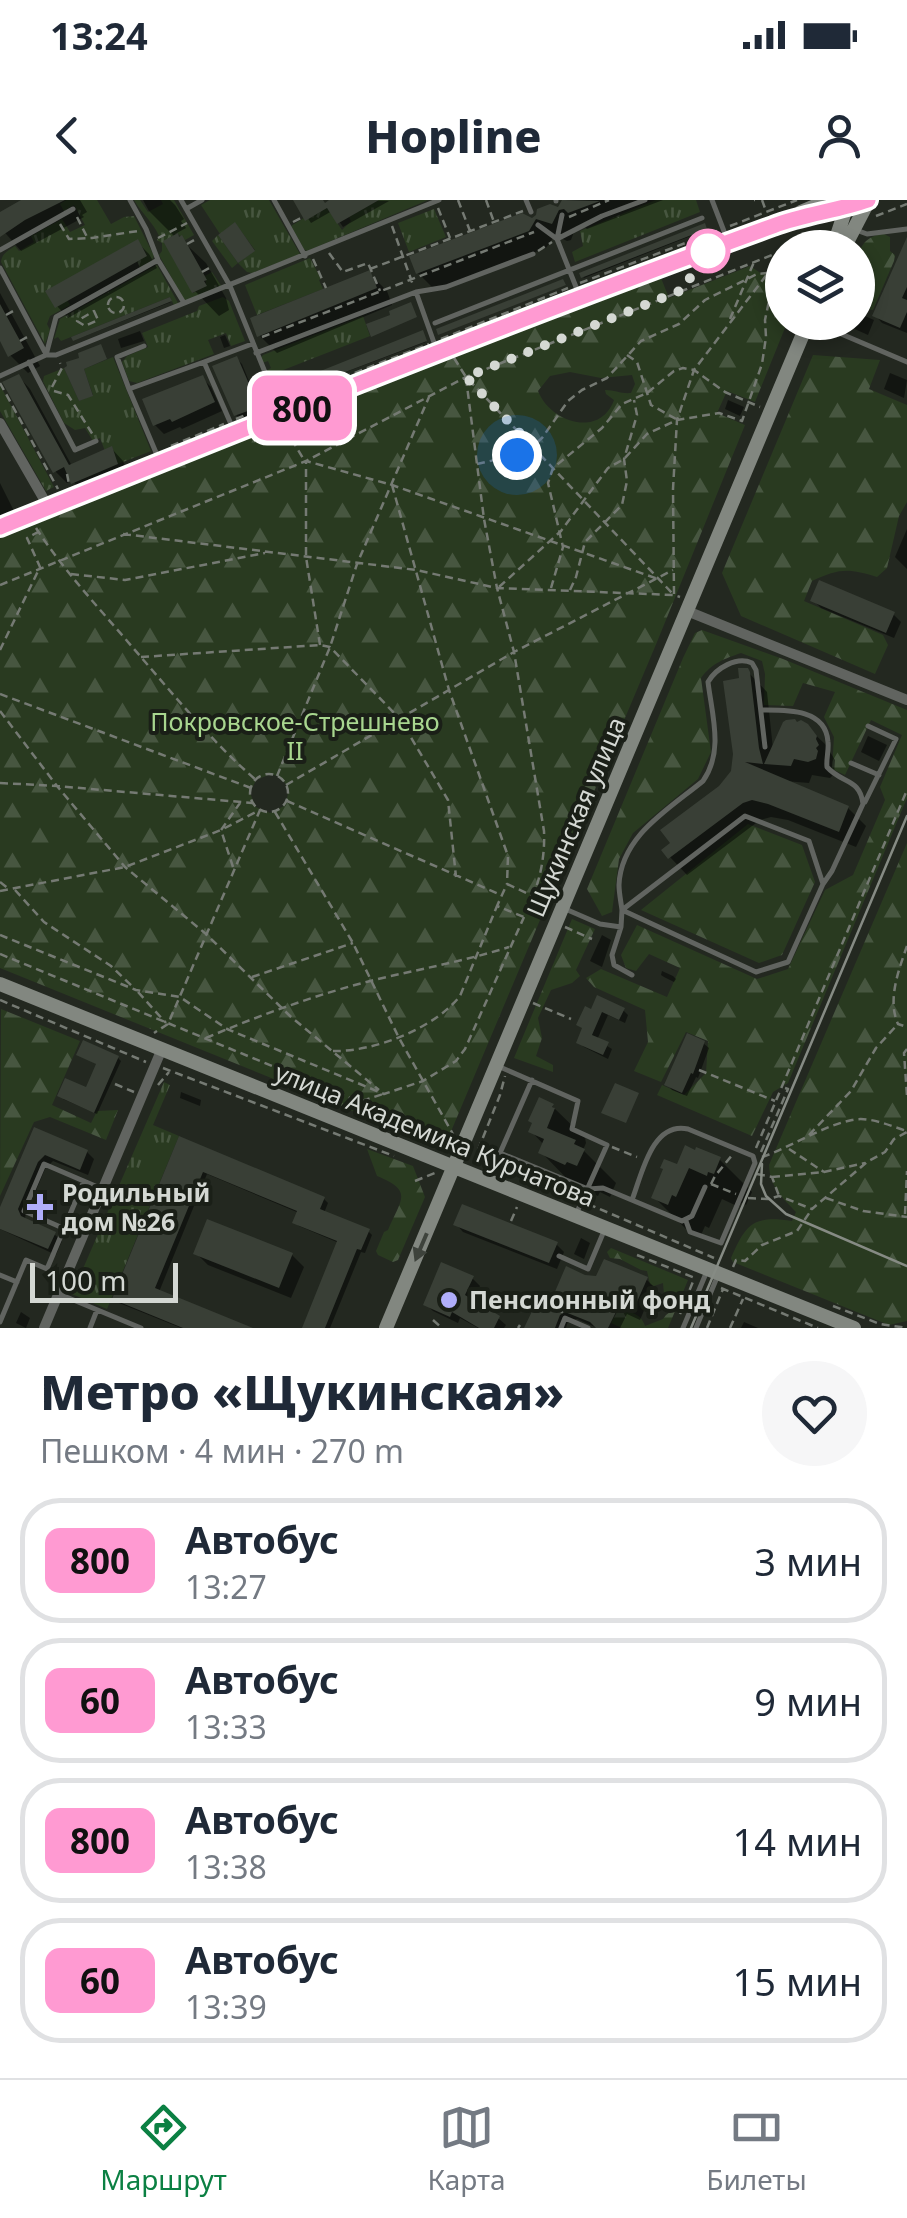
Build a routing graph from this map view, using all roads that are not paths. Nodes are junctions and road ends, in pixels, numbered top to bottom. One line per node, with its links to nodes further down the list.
1 (130, 200): 25 (lane)
2 (180, 200): 12 (lane)
3 (202, 200): 12 (lane)
4 (274, 200): 23 (lane)
5 (526, 200): 13 (lane)
6 (645, 200): 21 (lane)
7 (712, 200): 20 (lane)
8 (869, 200): 10 (main road); 18 (main road)
9 (437, 201): 23 (lane)
10 (833, 204): 18 (main road); 20 (main road)
11 (73, 209): 22 (lane)
12 (186, 209): 28 (lane)
13 (531, 210)
14 (562, 218): 21 (lane)
15 (702, 218): 27 (lane)
16 (540, 227): 21 (lane)
17 (907, 229): 19 (lane)
18 (846, 230)
19 (875, 233)
20 (726, 236): 30 (main road)
21 (557, 239): 27 (lane)
22 (0, 250)
23 (308, 254): 28 (lane)
24 (533, 254): 29 (lane)
25 (158, 260): 31 (lane); 39 (lane)
26 (0, 268): 39 (lane)
27 (570, 271): 30 (lane); 32 (lane)
28 (230, 286): 31 (lane); 35 (lane)
29 (416, 292): 37 (lane); 38 (lane)
30 (578, 292): 37 (main road)
31 (184, 304): 39 (lane)
32 (435, 323)
33 (803, 340): 52 (main road, Щукинская улица)
34 (854, 340): 42 (lane)
35 (251, 342): 38 (lane); 41 (lane)
36 (144, 346): 44 (lane)
37 (436, 348): 45 (main road)
38 (256, 354): 45 (lane)
39 (46, 355): 40 (lane)
40 (29, 362): 43 (lane); 48 (lane)
41 (204, 362): 44 (lane); 47 (lane)
42 (907, 362)
43 (0, 379)
44 (129, 389): 49 (lane)
45 (283, 410): 47 (main road)
46 (0, 423): 50 (street)
47 (232, 428): 49 (main road)
48 (96, 441)
49 (158, 458): 50 (main road)
50 (48, 508): 51 (main road)
51 (0, 528)
52 (686, 612): 53 (street); 62 (main road, Щукинская улица)
53 (907, 700)
54 (761, 710): 56 (lane); 59 (lane); 61 (lane)
55 (868, 726): 58 (lane)
56 (765, 747)
57 (851, 764): 58 (lane)
58 (879, 775): 59 (lane)
59 (864, 804): 60 (lane)
60 (823, 884): 61 (lane); 61 (lane)
61 (622, 910): 63 (lane)
62 (557, 912): 63 (lane); 67 (main road, Щукинская улица)
63 (622, 927): 64 (lane)
64 (632, 975)
65 (0, 984): 66 (main road, улица Академика Курчатова)
66 (158, 1058): 69 (main road, улица Академика Курчатова); 72 (street)
67 (498, 1066): 68 (lane); 69 (main road, Щукинская улица)
68 (532, 1080): 73 (lane); 73 (lane)
69 (452, 1173): 75 (main road, улица Академика Курчатова); 90 (main road, Щукинская улица, one-way to 90)
70 (84, 1181): 72 (lane); 78 (lane); 78 (lane)
71 (708, 1185): 76 (lane)
72 (103, 1189): 79 (street)
73 (588, 1189): 74 (lane); 75 (lane)
74 (632, 1200): 76 (lane); 76 (lane)
75 (579, 1208): 77 (main road, улица Академика Курчатова)
76 (686, 1221)
77 (606, 1227): 80 (lane); 81 (main road, улица Академика Курчатова)
78 (64, 1228): 79 (lane); 83 (lane)
79 (83, 1236): 84 (street)
80 (559, 1256)
81 (720, 1269): 93 (lane); 94 (lane); 95 (main road, улица Академика Курчатова)
82 (0, 1275): 83 (lane)
83 (17, 1282): 86 (lane)
84 (59, 1294): 85 (lane); 87 (street)
85 (97, 1310): 88 (lane); 89 (lane)
86 (0, 1322)
87 (44, 1328)
88 (90, 1328)
89 (141, 1328)
90 (386, 1328)
91 (561, 1328): 92 (lane)
92 (588, 1328)
93 (682, 1328)
94 (696, 1328)
95 (854, 1328)

